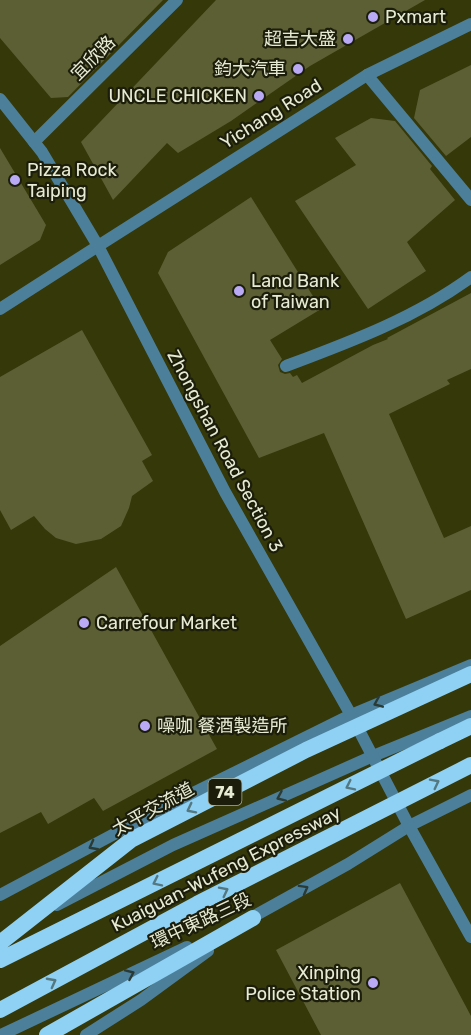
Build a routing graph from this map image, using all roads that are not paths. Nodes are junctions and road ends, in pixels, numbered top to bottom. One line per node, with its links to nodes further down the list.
1 (177, 0): 5 (street, 宜欣路)
2 (471, 24): 3 (street, Yichang Road)
3 (367, 75): 6 (street); 7 (street, Yichang Road)
4 (0, 99): 5 (street, Zhongshan Road Section 3)
5 (34, 142): 7 (street, Zhongshan Road Section 3)
6 (471, 200)
7 (98, 246): 9 (street, Yichang Road); 13 (street, Zhongshan Road Section 3)
8 (471, 277): 10 (street)
9 (0, 309)
10 (286, 366)
11 (471, 665): 13 (street, one-way to 13)
12 (471, 674): 24 (highway, 太平交流道 / 74, one-way to 24, bridge)
13 (351, 715): 16 (street, Zhongshan Road Section 3); 20 (street, one-way to 20)
14 (471, 716): 16 (street)
15 (471, 726): 25 (highway, Kuaiguan-Wufeng Expressway, one-way to 25, bridge)
16 (373, 756): 19 (street, Zhongshan Road Section 3); 22 (street, one-way to 22)
17 (471, 765): 26 (highway, Kuaiguan-Wufeng Expressway, one-way to 17, bridge)
18 (471, 795): 19 (street, 環中東路三段)
19 (409, 826): 21 (street, 環中東路三段, one-way to 19); 23 (street, Zhongshan Road Section 3)
20 (0, 895)
21 (253, 918): 27 (street, 環中東路三段, one-way to 21); 28 (highway); 29 (street)
22 (0, 935)
23 (471, 937)
24 (0, 943)
25 (0, 960)
26 (0, 1010)
27 (1, 1035)
28 (47, 1035)
29 (86, 1035)

